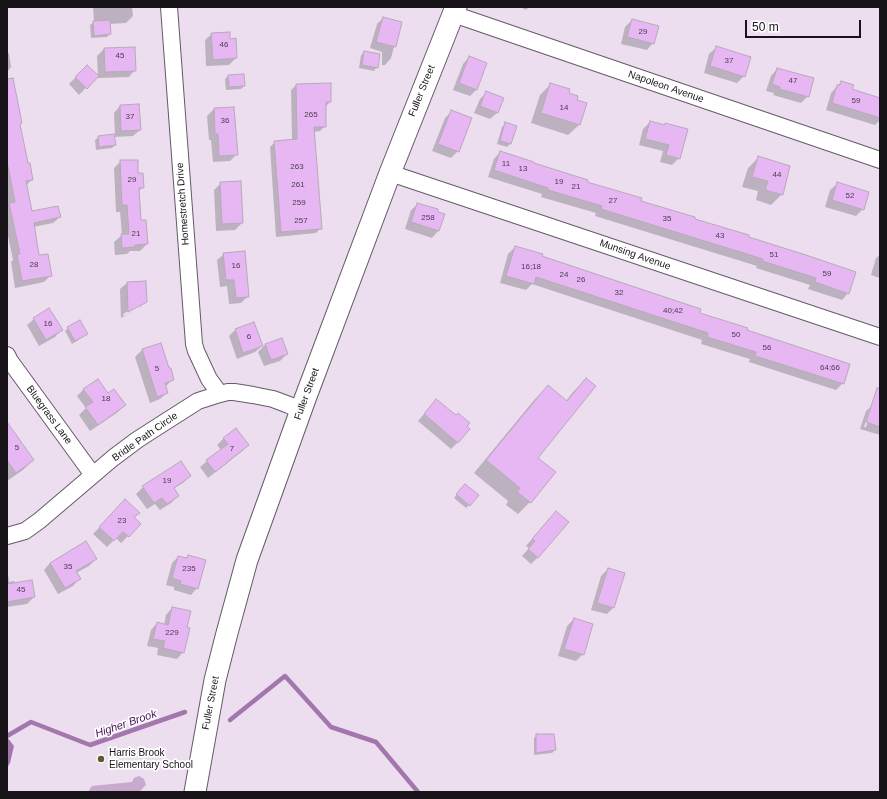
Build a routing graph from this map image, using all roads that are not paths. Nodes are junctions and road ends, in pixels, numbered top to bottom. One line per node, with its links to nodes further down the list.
1 (169, 7): 7 (street, Homestretch Drive)
2 (455, 11): 3 (street, Napoleon Avenue); 4 (street, Fuller Street)
3 (880, 160)
4 (390, 173): 5 (street, Munsing Avenue); 8 (street, Fuller Street)
5 (880, 337)
6 (7, 355): 9 (street, Bluegrass Lane)
7 (220, 394): 8 (street, Bridle Path Circle); 9 (street, Bridle Path Circle)
8 (301, 411): 11 (street, Fuller Street)
9 (93, 475): 10 (street, Bridle Path Circle)
10 (7, 536)
11 (195, 792)

